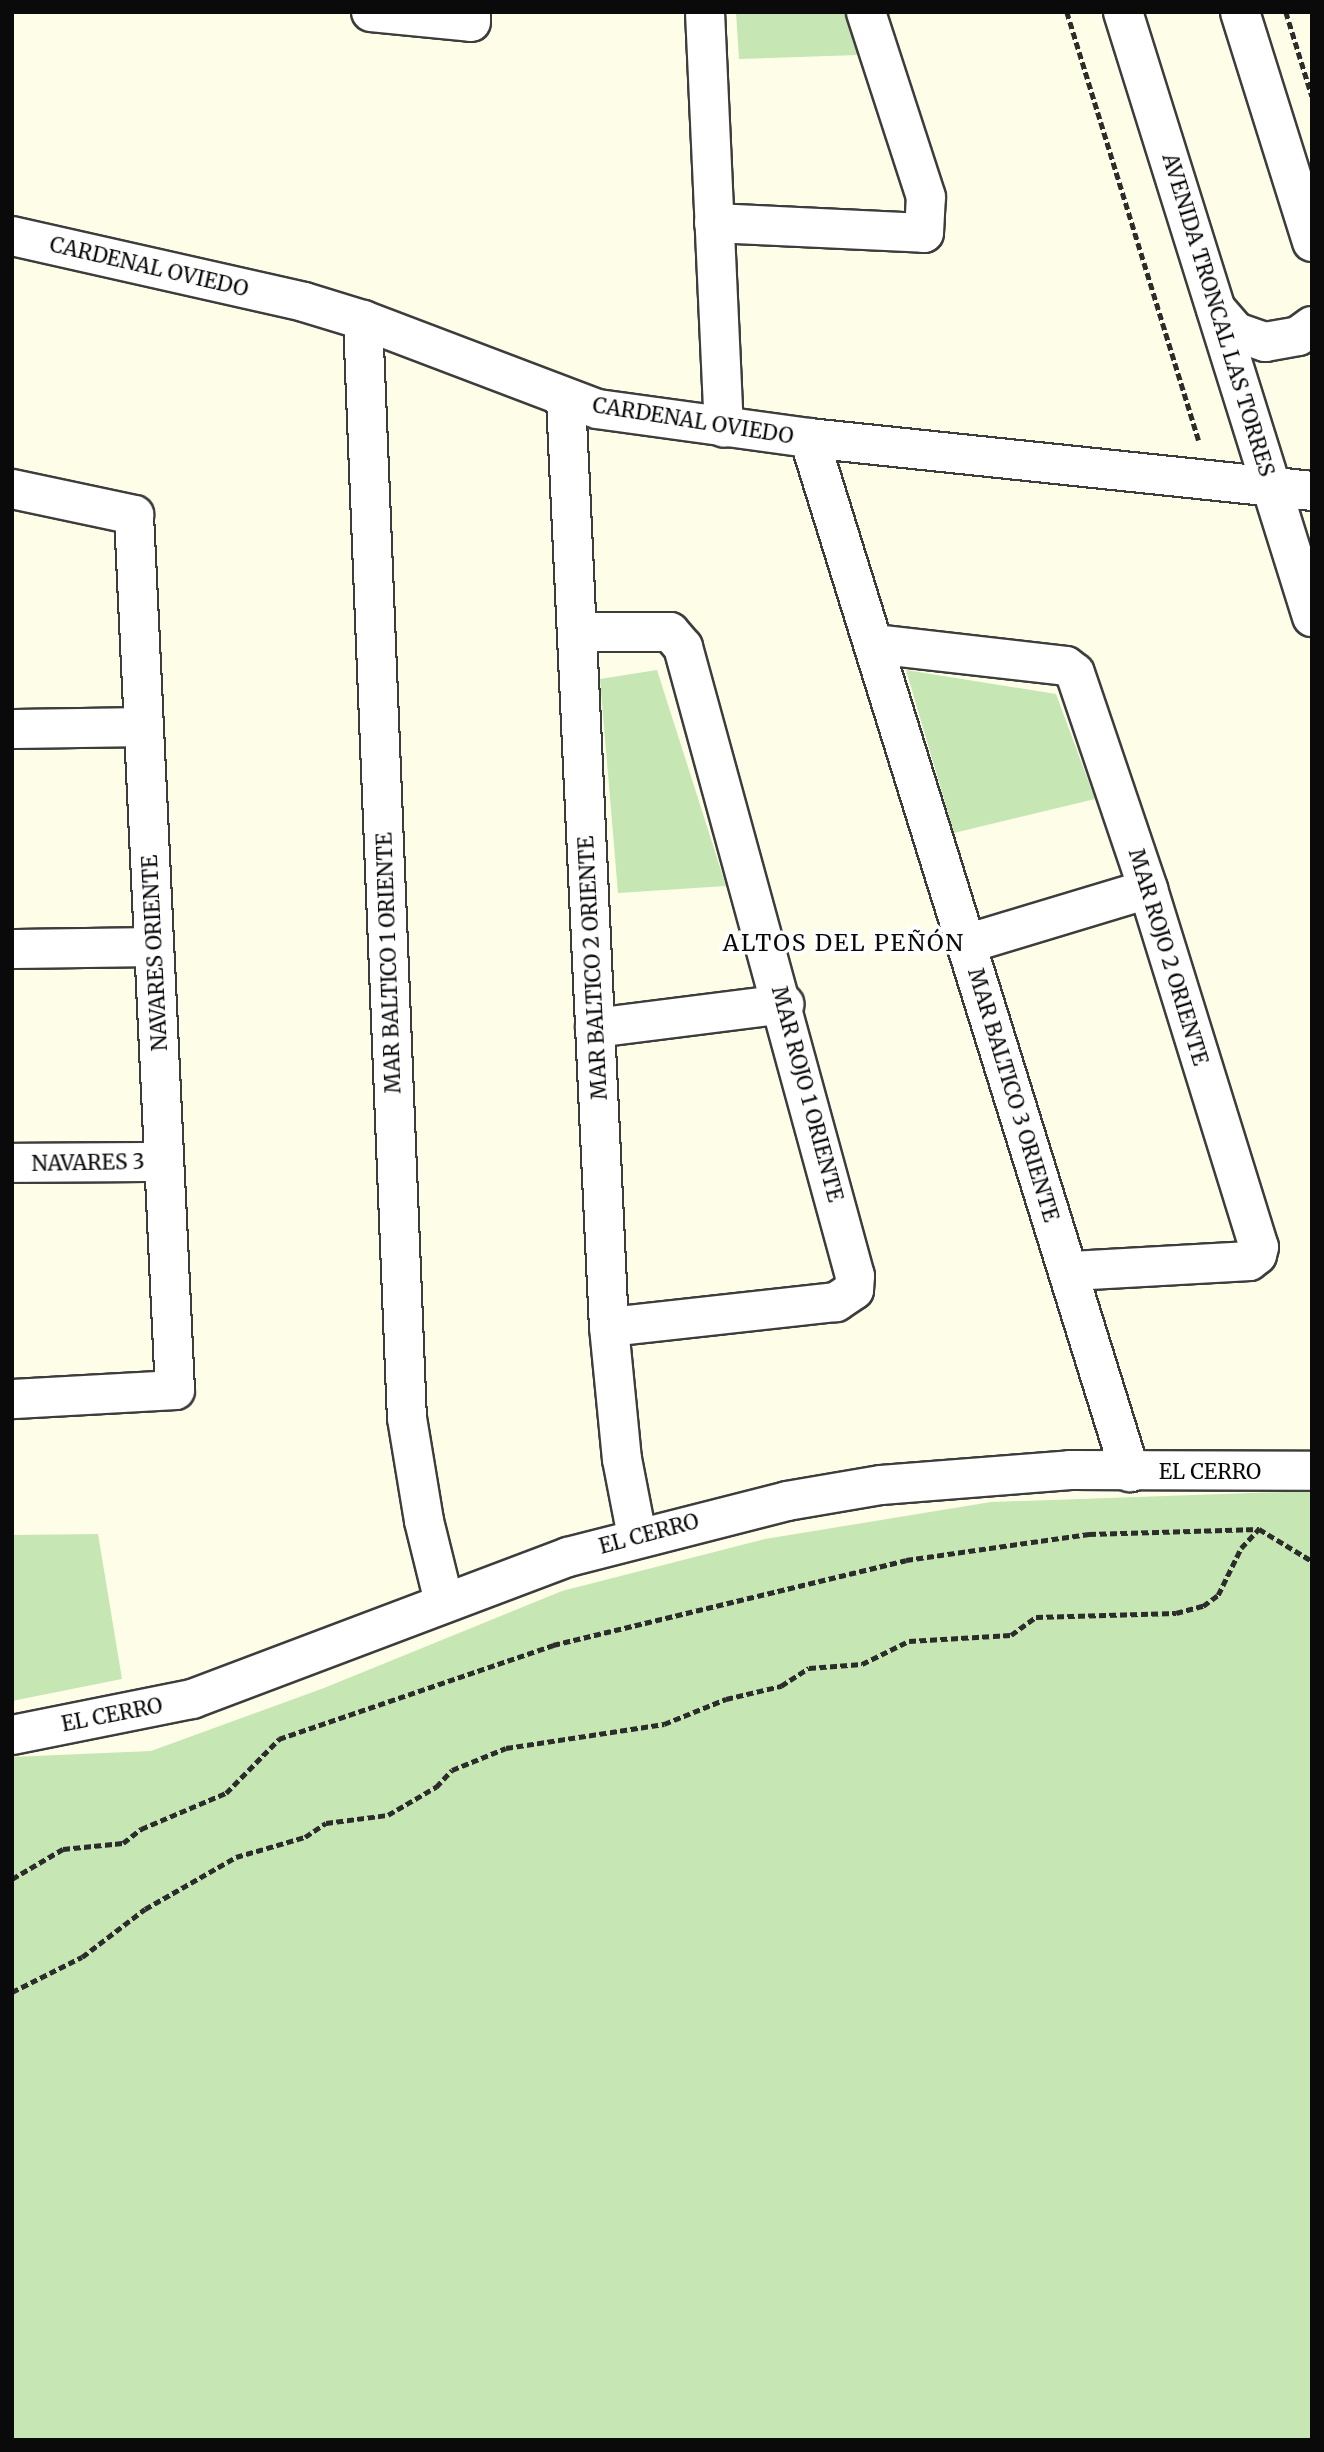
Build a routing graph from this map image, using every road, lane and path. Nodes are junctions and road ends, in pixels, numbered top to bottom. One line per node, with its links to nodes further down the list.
1 (371, 12): 2 (street)
2 (471, 12)
3 (705, 12): 10 (street)
4 (866, 12): 10 (street)
5 (1067, 12): 19 (path)
6 (1123, 12): 13 (street, AVENIDA TRONCAL LAS TORRES)
7 (1241, 12): 12 (street)
8 (1286, 12): 9 (path)
9 (1312, 96)
10 (713, 223): 17 (street)
11 (12, 236): 14 (street, CARDENAL OVIEDO)
12 (1312, 242)
13 (1216, 309): 15 (street); 20 (street, AVENIDA TRONCAL LAS TORRES)
14 (363, 320): 16 (street, CARDENAL OVIEDO); 44 (street, MAR BALTICO 1 ORIENTE)
15 (1312, 326)
16 (566, 399): 17 (street, CARDENAL OVIEDO); 24 (street, MAR BALTICO 2 ORIENTE)
17 (724, 428): 18 (street, CARDENAL OVIEDO)
18 (809, 438): 19 (street, CARDENAL OVIEDO); 25 (street, MAR BALTICO 3 ORIENTE)
19 (1211, 478): 20 (street, CARDENAL OVIEDO)
20 (1270, 484): 22 (street, CARDENAL OVIEDO); 23 (street, AVENIDA TRONCAL LAS TORRES)
21 (12, 489): 26 (street, NAVARES ORIENTE)
22 (1312, 491)
23 (1312, 617)
24 (577, 632): 32 (street, MAR ROJO 1 ORIENTE); 33 (street, MAR BALTICO 2 ORIENTE)
25 (874, 644): 28 (street, MAR ROJO 2 ORIENTE); 29 (street, MAR BALTICO 3 ORIENTE)
26 (144, 727): 27 (street); 30 (street, NAVARES ORIENTE)
27 (12, 729)
28 (1148, 889): 29 (street); 36 (street, MAR ROJO 2 ORIENTE)
29 (966, 944): 36 (street, MAR BALTICO 3 ORIENTE)
30 (154, 947): 31 (street); 34 (street, NAVARES ORIENTE)
31 (12, 949)
32 (784, 1004): 33 (street); 37 (street, MAR ROJO 1 ORIENTE)
33 (595, 1028): 37 (street, MAR BALTICO 2 ORIENTE)
34 (164, 1162): 35 (street, NAVARES 3); 38 (street, NAVARES ORIENTE)
35 (12, 1163)
36 (1068, 1271): 40 (street, MAR BALTICO 3 ORIENTE)
37 (609, 1327): 42 (street, MAR BALTICO 2 ORIENTE)
38 (12, 1399)
39 (1312, 1471): 40 (street, EL CERRO)
40 (1130, 1472): 42 (street, EL CERRO)
41 (1259, 1529): 43 (path); 46 (path); 47 (path)
42 (637, 1536): 44 (street, EL CERRO)
43 (1312, 1561)
44 (444, 1602): 45 (street, EL CERRO)
45 (12, 1735)
46 (12, 1879)
47 (12, 1992)

